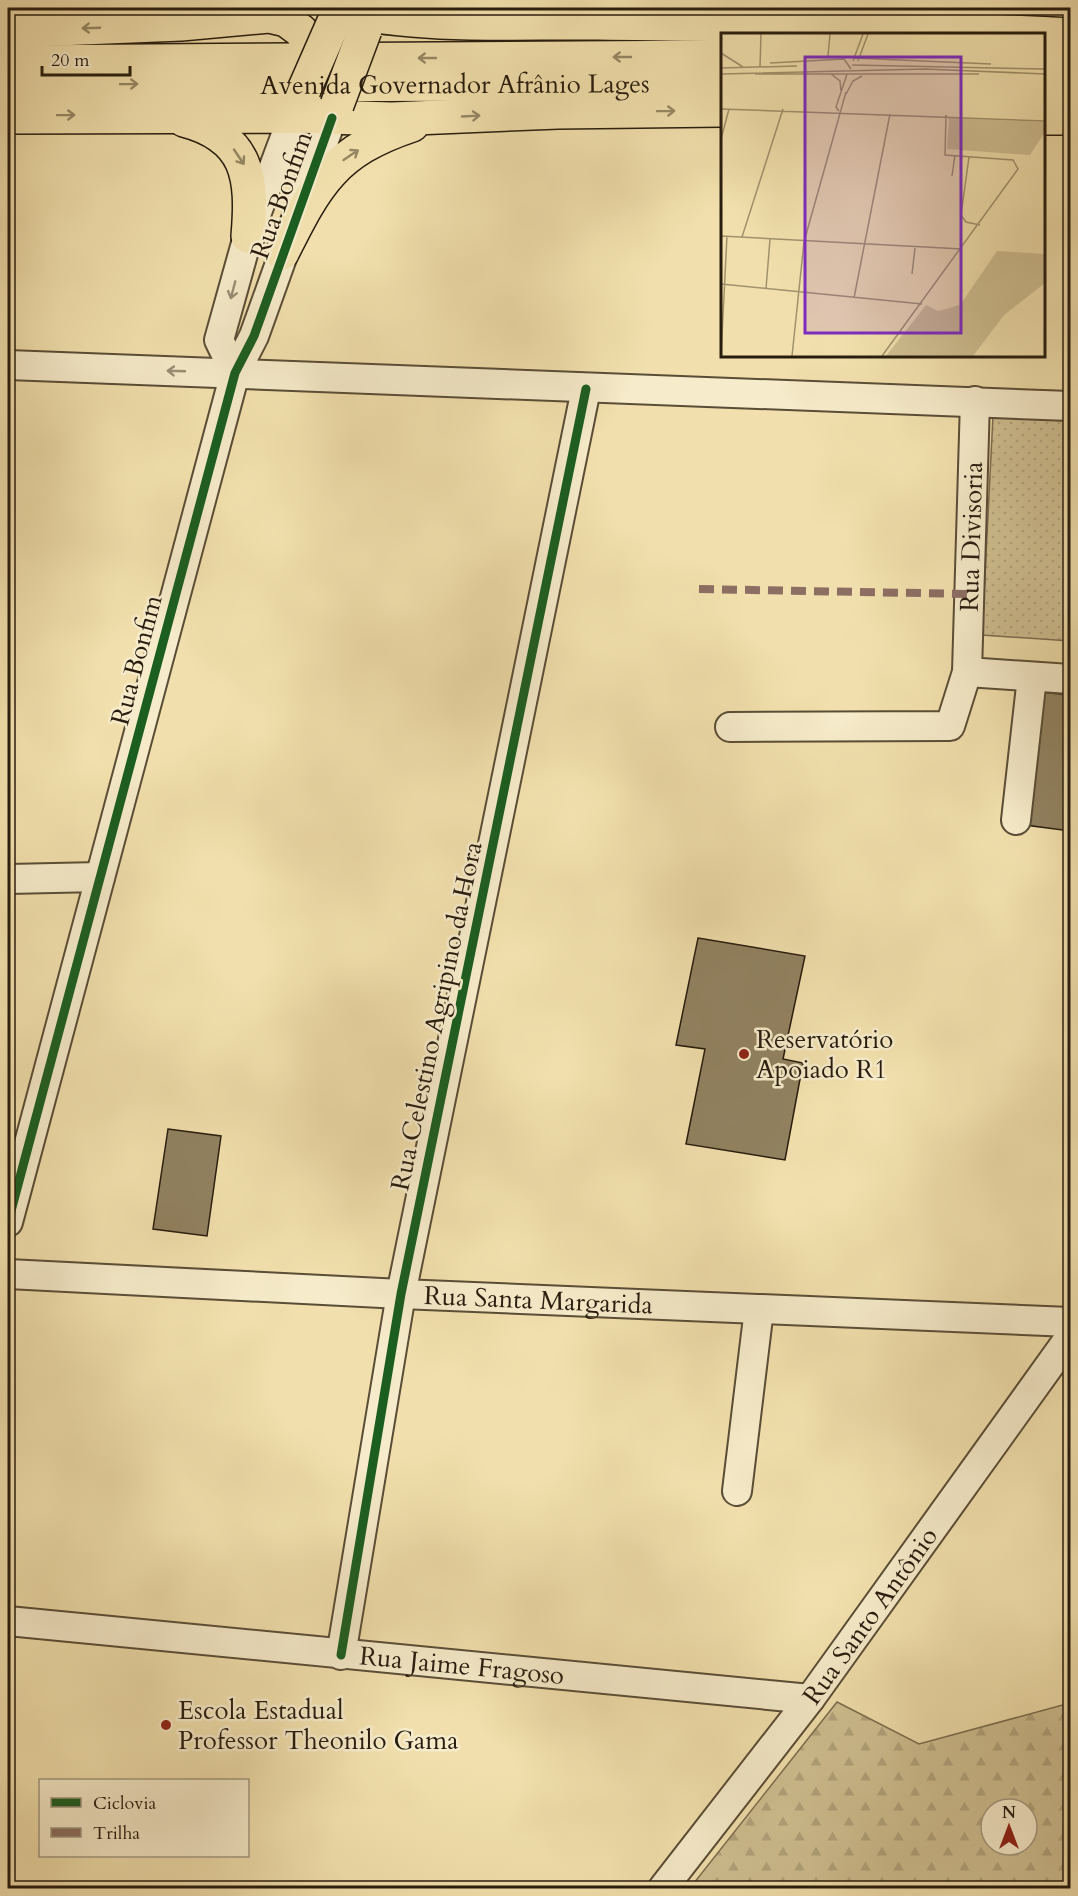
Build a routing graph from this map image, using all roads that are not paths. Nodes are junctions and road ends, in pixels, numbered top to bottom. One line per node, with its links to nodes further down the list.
1 (277, 12): 3 (main road, one-way to 3); 7 (main road)
2 (452, 14): 4 (main road); 7 (main road)
3 (8, 31)
4 (1016, 33)
5 (1045, 34): 6 (main road)
6 (1071, 35)
7 (334, 40): 16 (main road); 16 (main road, bridge); 16 (main road); 19 (main road); 23 (street, Rua Bonfim)
8 (721, 57): 9 (main road, Avenida Governador Afrânio Lages, one-way to 9)
9 (8, 62)
10 (1045, 62): 11 (main road)
11 (1071, 63)
12 (721, 83): 13 (main road, Avenida Governador Afrânio Lages, one-way to 12)
13 (8, 86)
14 (1045, 88): 15 (main road)
15 (1071, 89)
16 (344, 96): 20 (main road); 24 (street, Rua Bonfim)
17 (721, 110): 20 (main road, one-way to 17)
18 (8, 117): 19 (main road, one-way to 19)
19 (173, 117): 23 (main road, one-way to 23)
20 (435, 117): 24 (main road, one-way to 20)
21 (1045, 118): 22 (main road)
22 (1071, 118)
23 (248, 236): 26 (street, Rua Bonfim, one-way to 26)
24 (282, 253): 26 (street, Rua Bonfim)
25 (8, 365): 26 (street, one-way to 25)
26 (235, 373): 27 (street); 35 (street, Rua Bonfim)
27 (586, 389): 28 (street); 39 (street, Rua Celestino Agripino da Hora)
28 (975, 401): 29 (street); 30 (street, Rua Divisoria)
29 (1071, 406)
30 (967, 672): 31 (street); 33 (street, Rua Divisoria)
31 (1032, 677): 32 (street); 34 (street)
32 (1071, 680)
33 (730, 727)
34 (1016, 820)
35 (100, 877): 36 (street); 37 (street, Rua Bonfim)
36 (8, 879)
37 (8, 1222)
38 (8, 1274): 39 (street, Rua Santa Margarida)
39 (401, 1294): 40 (street, Rua Santa Margarida); 45 (street, Rua Celestino Agripino da Hora)
40 (759, 1309): 41 (street, Rua Santa Margarida); 43 (street)
41 (1071, 1322)
42 (1071, 1337): 46 (street, Rua Santo Antônio)
43 (737, 1491)
44 (8, 1621): 45 (street, Rua Jaime Fragoso)
45 (341, 1655): 46 (street, Rua Jaime Fragoso)
46 (810, 1699): 47 (street, Rua Santo Antônio)
47 (663, 1888)

